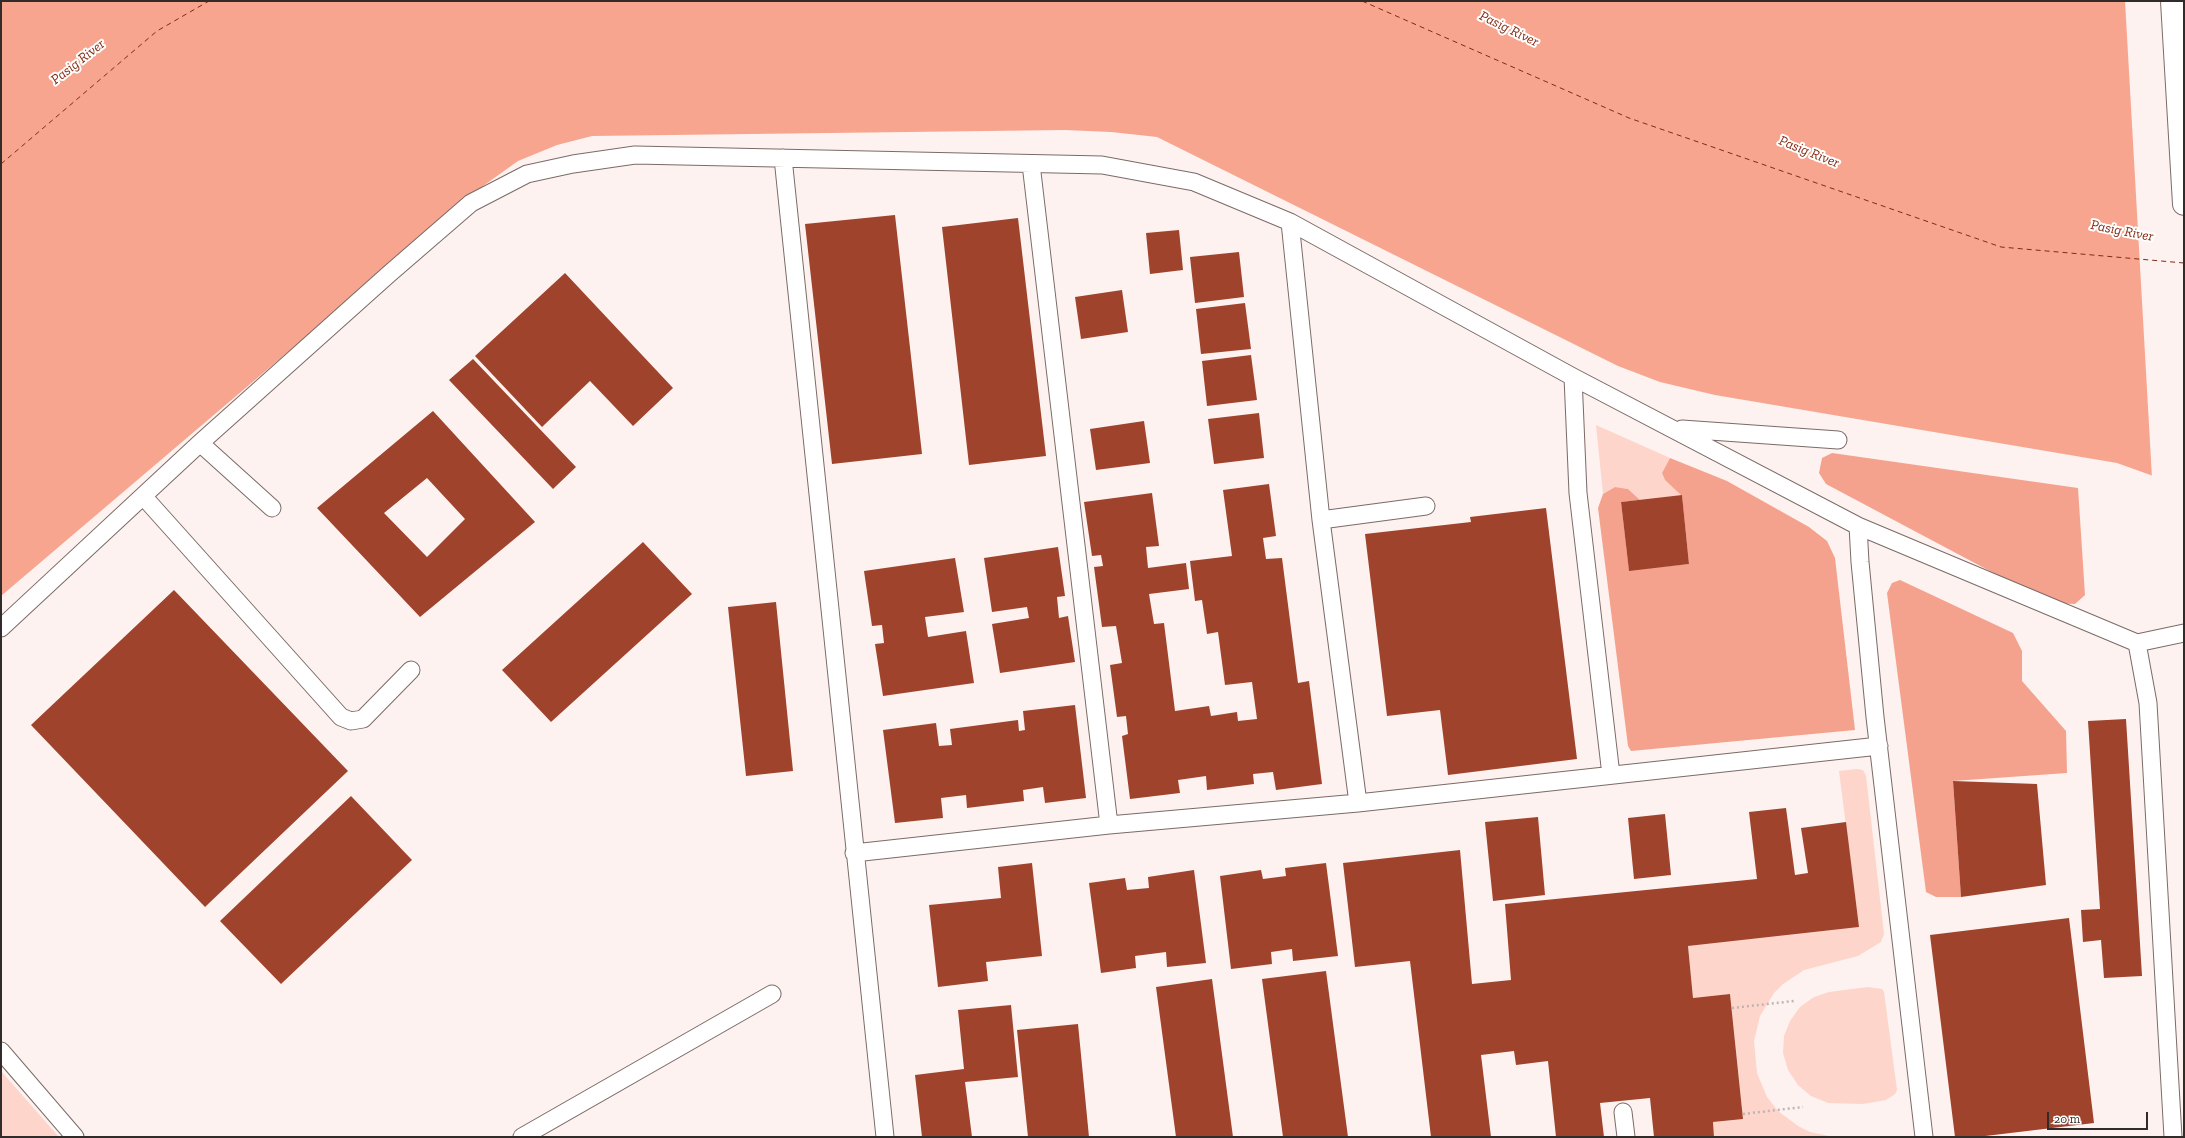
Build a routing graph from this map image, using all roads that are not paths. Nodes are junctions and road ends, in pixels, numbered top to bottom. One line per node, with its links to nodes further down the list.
1 (2172, 1): 4 (main road)
2 (783, 158): 3 (lane); 9 (lane); 23 (lane)
3 (1031, 164): 5 (lane); 22 (lane)
4 (2184, 204)
5 (1290, 222): 6 (lane); 13 (lane)
6 (1573, 377): 7 (lane); 20 (lane)
7 (1675, 429): 8 (lane); 14 (lane)
8 (1838, 440)
9 (200, 443): 10 (lane); 12 (lane)
10 (143, 496): 15 (lane); 18 (lane)
11 (1426, 506): 13 (lane)
12 (272, 508)
13 (1321, 520): 21 (lane)
14 (1858, 526): 17 (lane); 19 (lane)
15 (1, 628)
16 (2184, 633): 17 (lane)
17 (2138, 643): 32 (lane)
18 (412, 670)
19 (1878, 746): 20 (lane); 31 (lane)
20 (1611, 775): 21 (lane)
21 (1358, 802): 22 (lane)
22 (1109, 825): 23 (lane)
23 (854, 853): 29 (lane)
24 (772, 994): 28 (lane)
25 (1, 1051): 27 (lane)
26 (1623, 1112): 30 (lane)
27 (75, 1137)
28 (522, 1137)
29 (885, 1137)
30 (1626, 1137)
31 (1924, 1137)
32 (2173, 1137)

